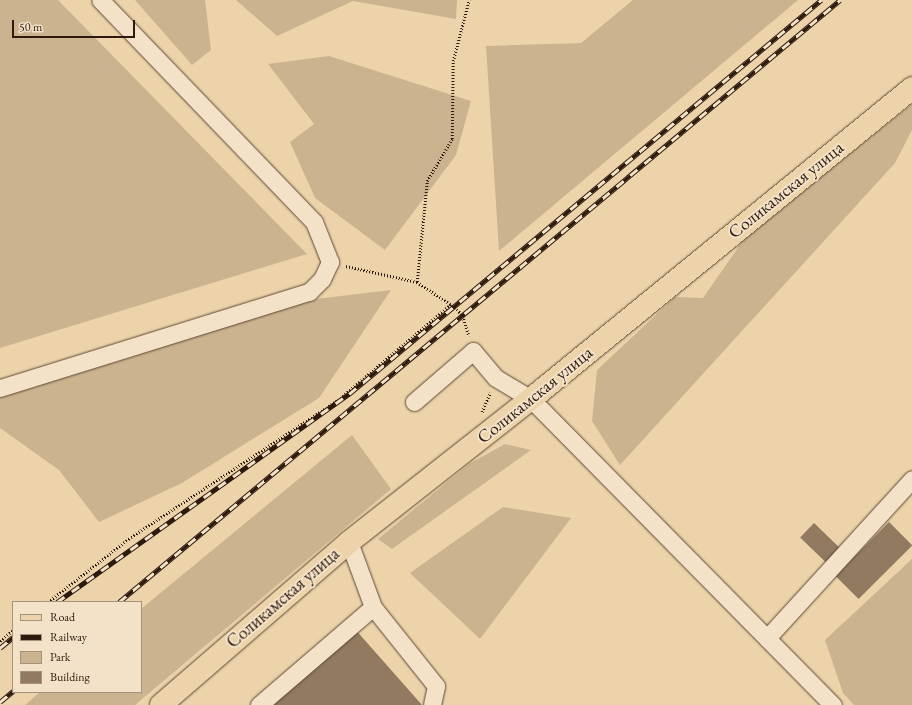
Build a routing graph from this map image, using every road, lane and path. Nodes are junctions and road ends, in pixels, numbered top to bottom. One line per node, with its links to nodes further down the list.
1 (100, 0): 4 (street)
2 (469, 0): 5 (path)
3 (912, 88): 9 (main road, Соликамская улица)
4 (330, 262): 5 (path); 8 (street)
5 (417, 282): 6 (path)
6 (451, 304): 7 (path); 13 (path)
7 (473, 351): 9 (street); 10 (street)
8 (0, 388)
9 (531, 399): 12 (main road, Соликамская улица); 16 (street)
10 (414, 402)
11 (912, 479): 16 (street)
12 (348, 542): 14 (street); 18 (main road, Соликамская улица)
13 (49, 601)
14 (374, 607): 19 (street); 20 (street)
15 (12, 631): 17 (path)
16 (767, 638): 21 (street)
17 (0, 640)
18 (161, 705)
19 (259, 705)
20 (432, 705)
21 (833, 705)

